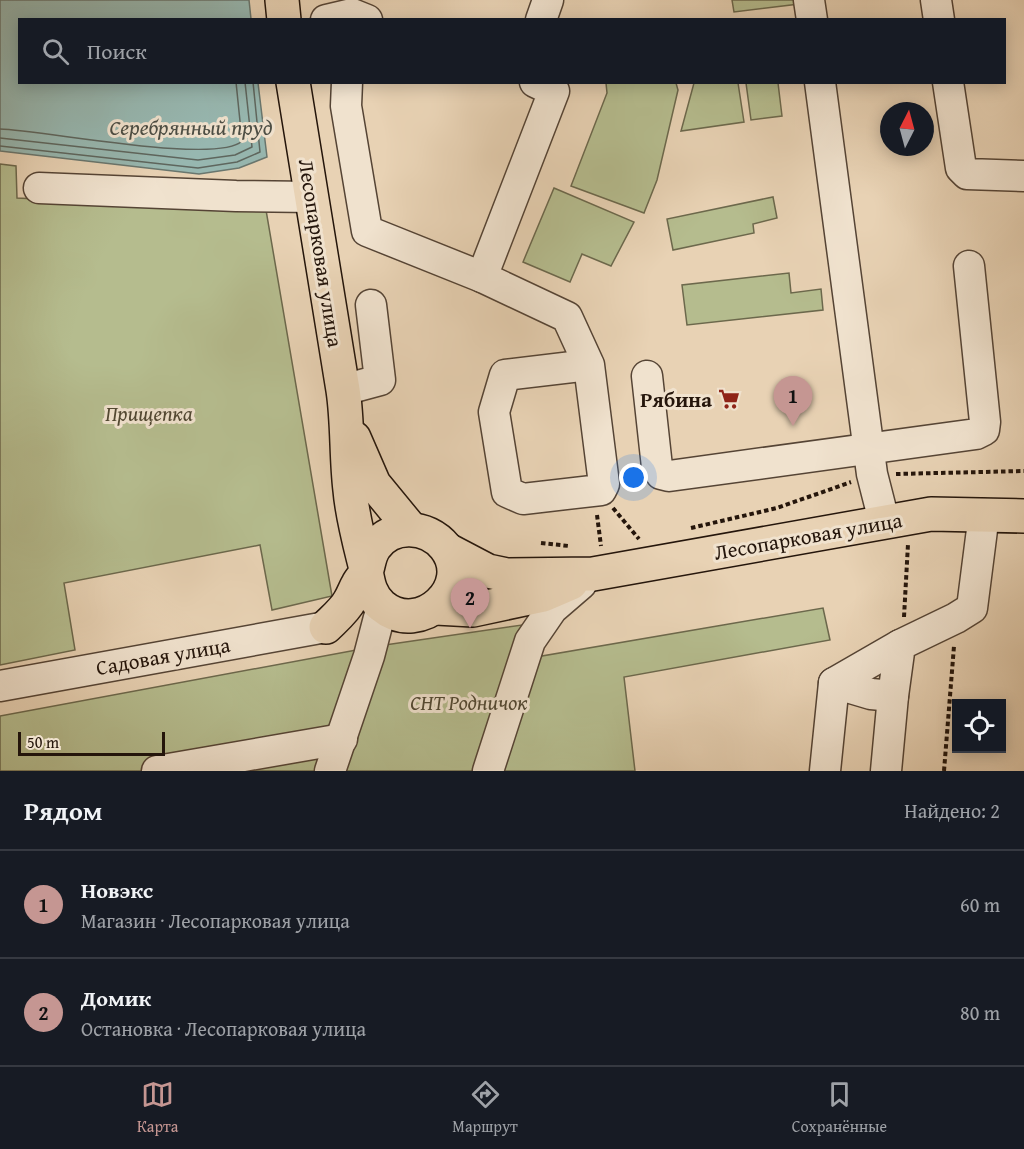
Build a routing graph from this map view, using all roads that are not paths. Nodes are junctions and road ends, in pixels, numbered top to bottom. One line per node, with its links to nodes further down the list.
1 (282, 0): 5 (main road)
2 (548, 0): 6 (street)
3 (809, 0): 7 (street)
4 (936, 0): 8 (street)
5 (284, 18)
6 (542, 18)
7 (812, 18)
8 (939, 18)
9 (293, 84): 16 (main road, Лесопарковая улица)
10 (347, 84): 18 (street)
11 (820, 84): 24 (street)
12 (948, 84): 14 (street)
13 (553, 85): 18 (street)
14 (1024, 176)
15 (39, 188): 16 (street)
16 (312, 196): 22 (main road, Лесопарковая улица)
17 (969, 266): 24 (street)
18 (482, 277): 20 (street)
19 (371, 304): 22 (street)
20 (589, 365): 20 (street)
21 (647, 376): 24 (street)
22 (343, 390): 23 (main road, Лесопарковая улица)
23 (347, 423): 28 (main road); 31 (main road)
24 (870, 461): 27 (street)
25 (984, 514): 26 (main road, Лесопарковая улица); 27 (main road, Лесопарковая улица); 35 (street)
26 (1024, 516)
27 (897, 527): 30 (main road, Лесопарковая улица)
28 (411, 529): 29 (main road); 31 (main road)
29 (448, 550): 30 (main road); 33 (main road)
30 (592, 562): 33 (main road); 42 (street)
31 (366, 572): 32 (main road); 34 (main road)
32 (382, 606): 33 (main road); 34 (main road); 39 (street)
33 (436, 608)
34 (326, 627): 37 (street, Садовая улица)
35 (899, 634): 36 (street); 38 (street)
36 (834, 683): 38 (street); 43 (street)
37 (0, 686)
38 (893, 696): 44 (street)
39 (342, 739): 40 (street); 41 (street)
40 (158, 771)
41 (330, 771)
42 (488, 771)
43 (825, 771)
44 (886, 771)

